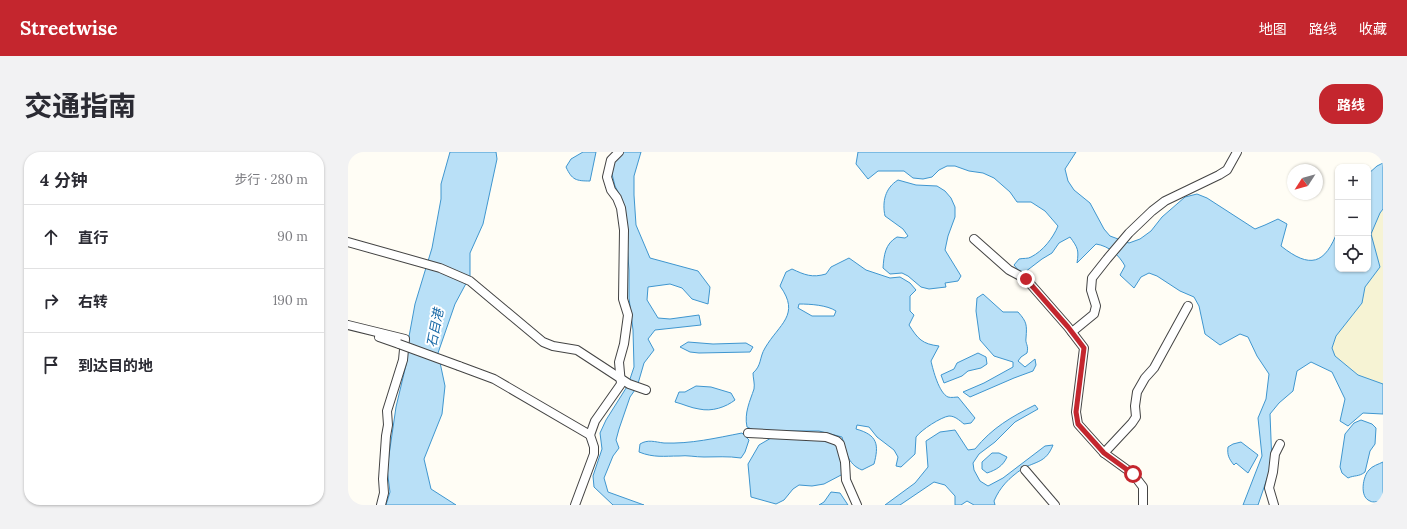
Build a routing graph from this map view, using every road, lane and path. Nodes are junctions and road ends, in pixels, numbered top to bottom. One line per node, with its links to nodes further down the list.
1 (618, 152): 8 (street)
2 (1237, 152): 7 (street)
3 (974, 239): 7 (street)
4 (348, 242): 8 (street)
5 (1188, 306): 13 (street)
6 (348, 326): 11 (street, bridge); 15 (street)
7 (1072, 332): 13 (street)
8 (621, 378): 9 (street); 11 (street)
9 (646, 390)
10 (748, 433): 17 (street)
11 (590, 435): 16 (street)
12 (1280, 444): 20 (street)
13 (1104, 453): 19 (street)
14 (1025, 470): 18 (street)
15 (381, 505)
16 (575, 505)
17 (857, 505)
18 (1055, 505)
19 (1143, 505)
20 (1274, 505)

